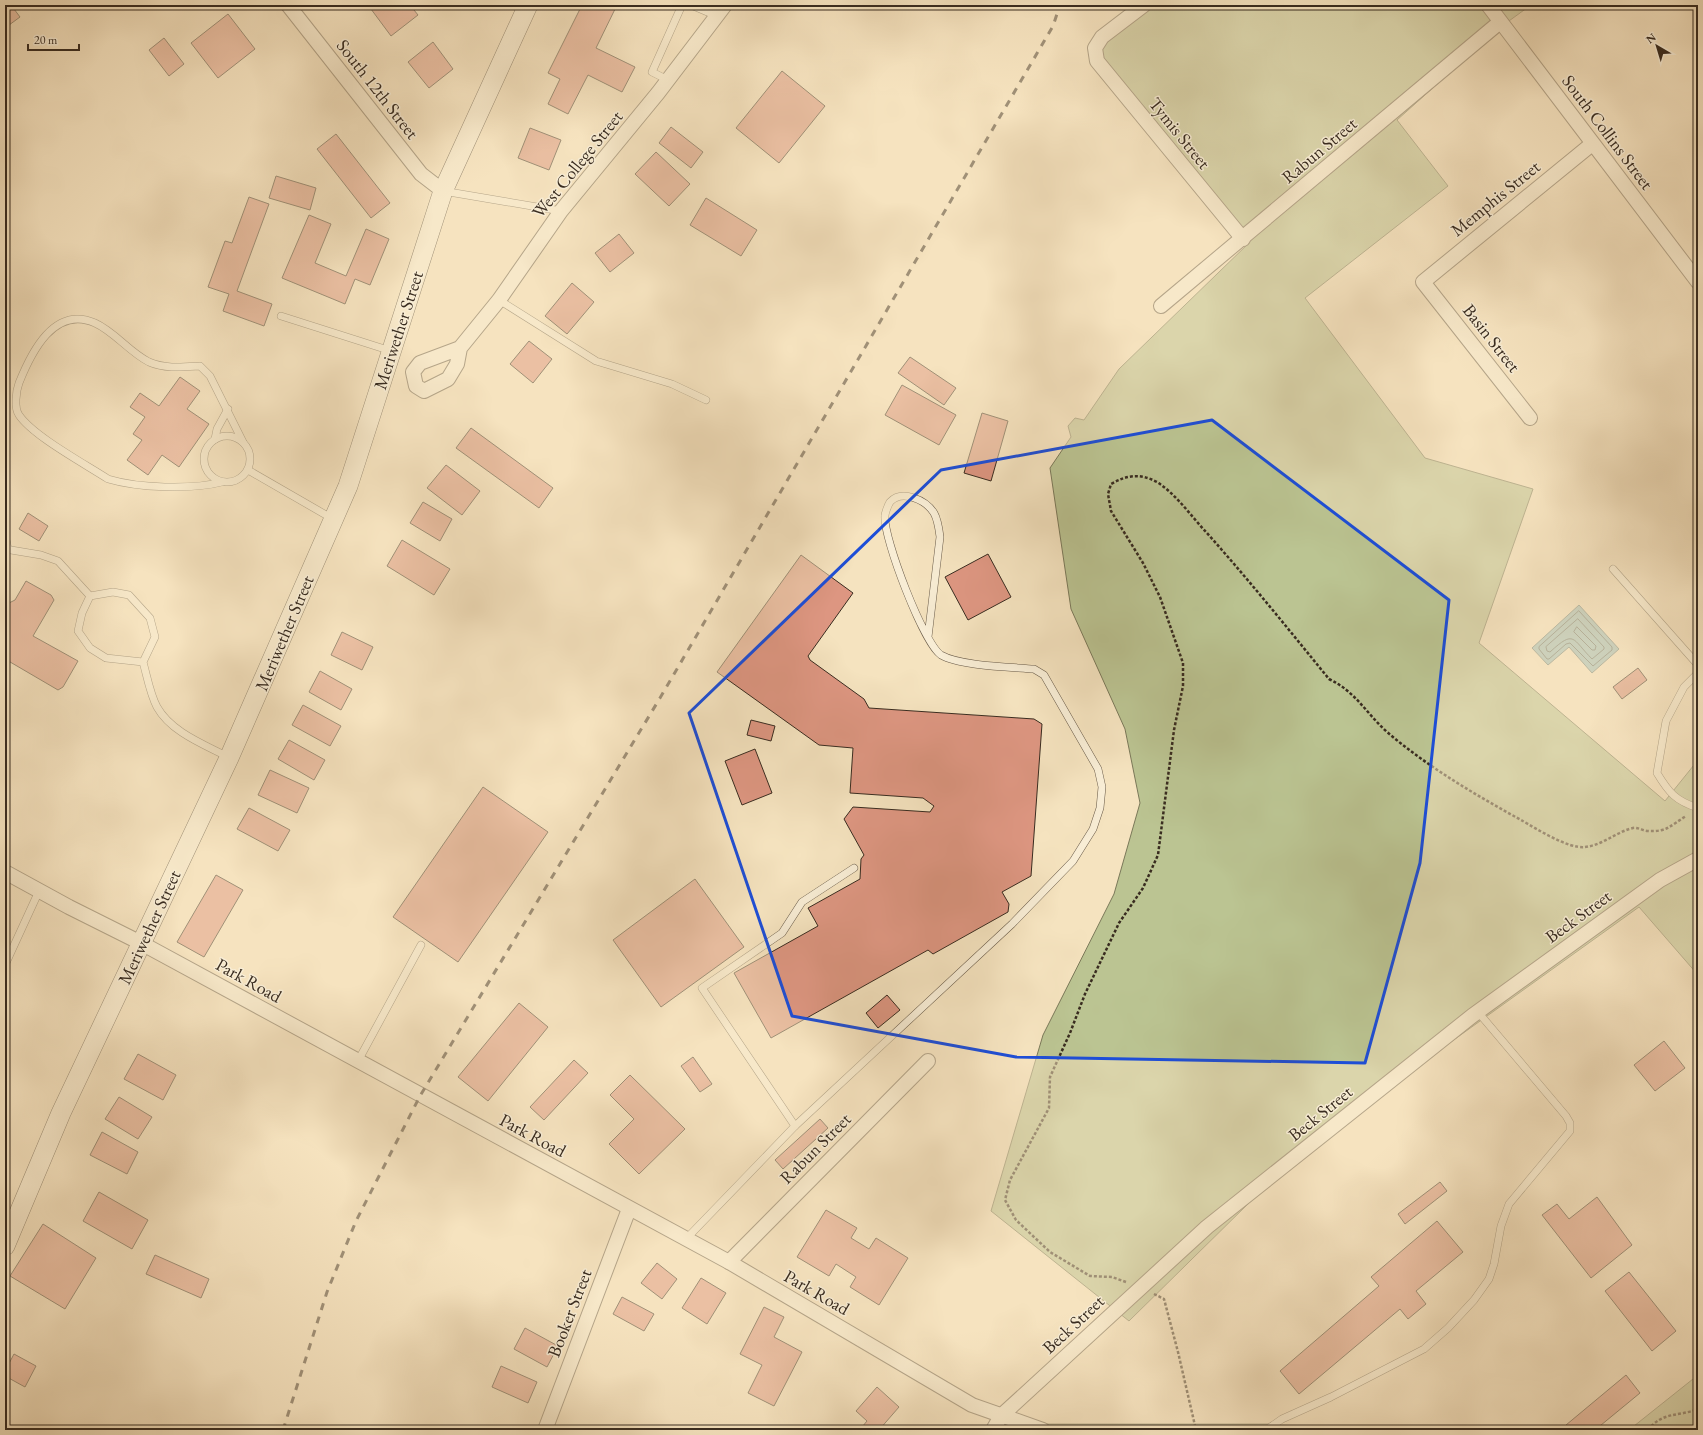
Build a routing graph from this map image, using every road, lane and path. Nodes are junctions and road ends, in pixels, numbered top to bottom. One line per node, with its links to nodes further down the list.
1 (288, 5): 11 (street, South 12th Street)
2 (528, 5): 11 (street, Meriwether Street)
3 (682, 5): 9 (lane)
4 (691, 5): 7 (lane)
5 (1144, 5): 13 (street, Tymis Street)
6 (1488, 5): 8 (street, South Collins Street)
7 (721, 10): 9 (street, West College Street)
8 (1500, 22): 10 (street, South Collins Street); 13 (street, Rabun Street)
9 (668, 80): 12 (street, West College Street)
10 (1592, 144): 14 (street, Memphis Street); 15 (street, South Collins Street)
11 (443, 191): 12 (lane); 20 (street, Meriwether Street)
12 (561, 211): 16 (street, West College Street)
13 (1243, 239): 17 (street, Rabun Street)
14 (1423, 282): 23 (street, Basin Street)
15 (1698, 282)
16 (499, 300): 19 (street, West College Street); 21 (lane)
17 (1161, 306)
18 (281, 316): 20 (lane)
19 (460, 348)
20 (391, 352): 28 (street, Meriwether Street)
21 (706, 400)
22 (228, 409): 24 (lane); 25 (lane); 27 (lane)
23 (1530, 418)
24 (216, 439): 25 (lane); 27 (lane)
25 (244, 442): 26 (lane)
26 (248, 470): 27 (lane); 28 (lane)
27 (222, 482)
28 (333, 519): 37 (street, Meriwether Street)
29 (5, 535): 30 (lane)
30 (7, 549): 32 (lane)
31 (1613, 568): 35 (lane)
32 (90, 596): 34 (lane); 34 (lane)
33 (928, 637): 33 (lane); 49 (lane)
34 (143, 662): 37 (lane)
35 (1698, 665)
36 (1698, 673): 38 (lane)
37 (230, 758): 43 (street, Meriwether Street)
38 (1695, 810): 54 (path)
39 (1698, 859): 46 (street, Beck Street)
40 (854, 868): 49 (lane)
41 (5, 872): 42 (street, Park Road)
42 (39, 891): 43 (street, Park Road); 45 (lane)
43 (141, 943): 47 (street, Park Road); 52 (street, Meriwether Street)
44 (421, 945): 47 (lane)
45 (5, 965)
46 (1478, 1012): 54 (street, Beck Street); 61 (lane)
47 (358, 1061): 50 (street, Park Road)
48 (928, 1061): 53 (street, Rabun Street)
49 (796, 1126): 51 (lane)
50 (629, 1209): 51 (street, Park Road); 57 (street, Booker Street)
51 (686, 1239): 53 (street, Park Road)
52 (5, 1246)
53 (729, 1262): 56 (street, Park Road)
54 (1141, 1288): 56 (street, Beck Street); 60 (path)
55 (1698, 1409): 62 (path)
56 (1001, 1416): 58 (street, Beck Street); 59 (street, Park Road)
57 (545, 1430)
58 (993, 1430)
59 (1043, 1430)
60 (1196, 1430)
61 (1266, 1430)
62 (1648, 1430)

